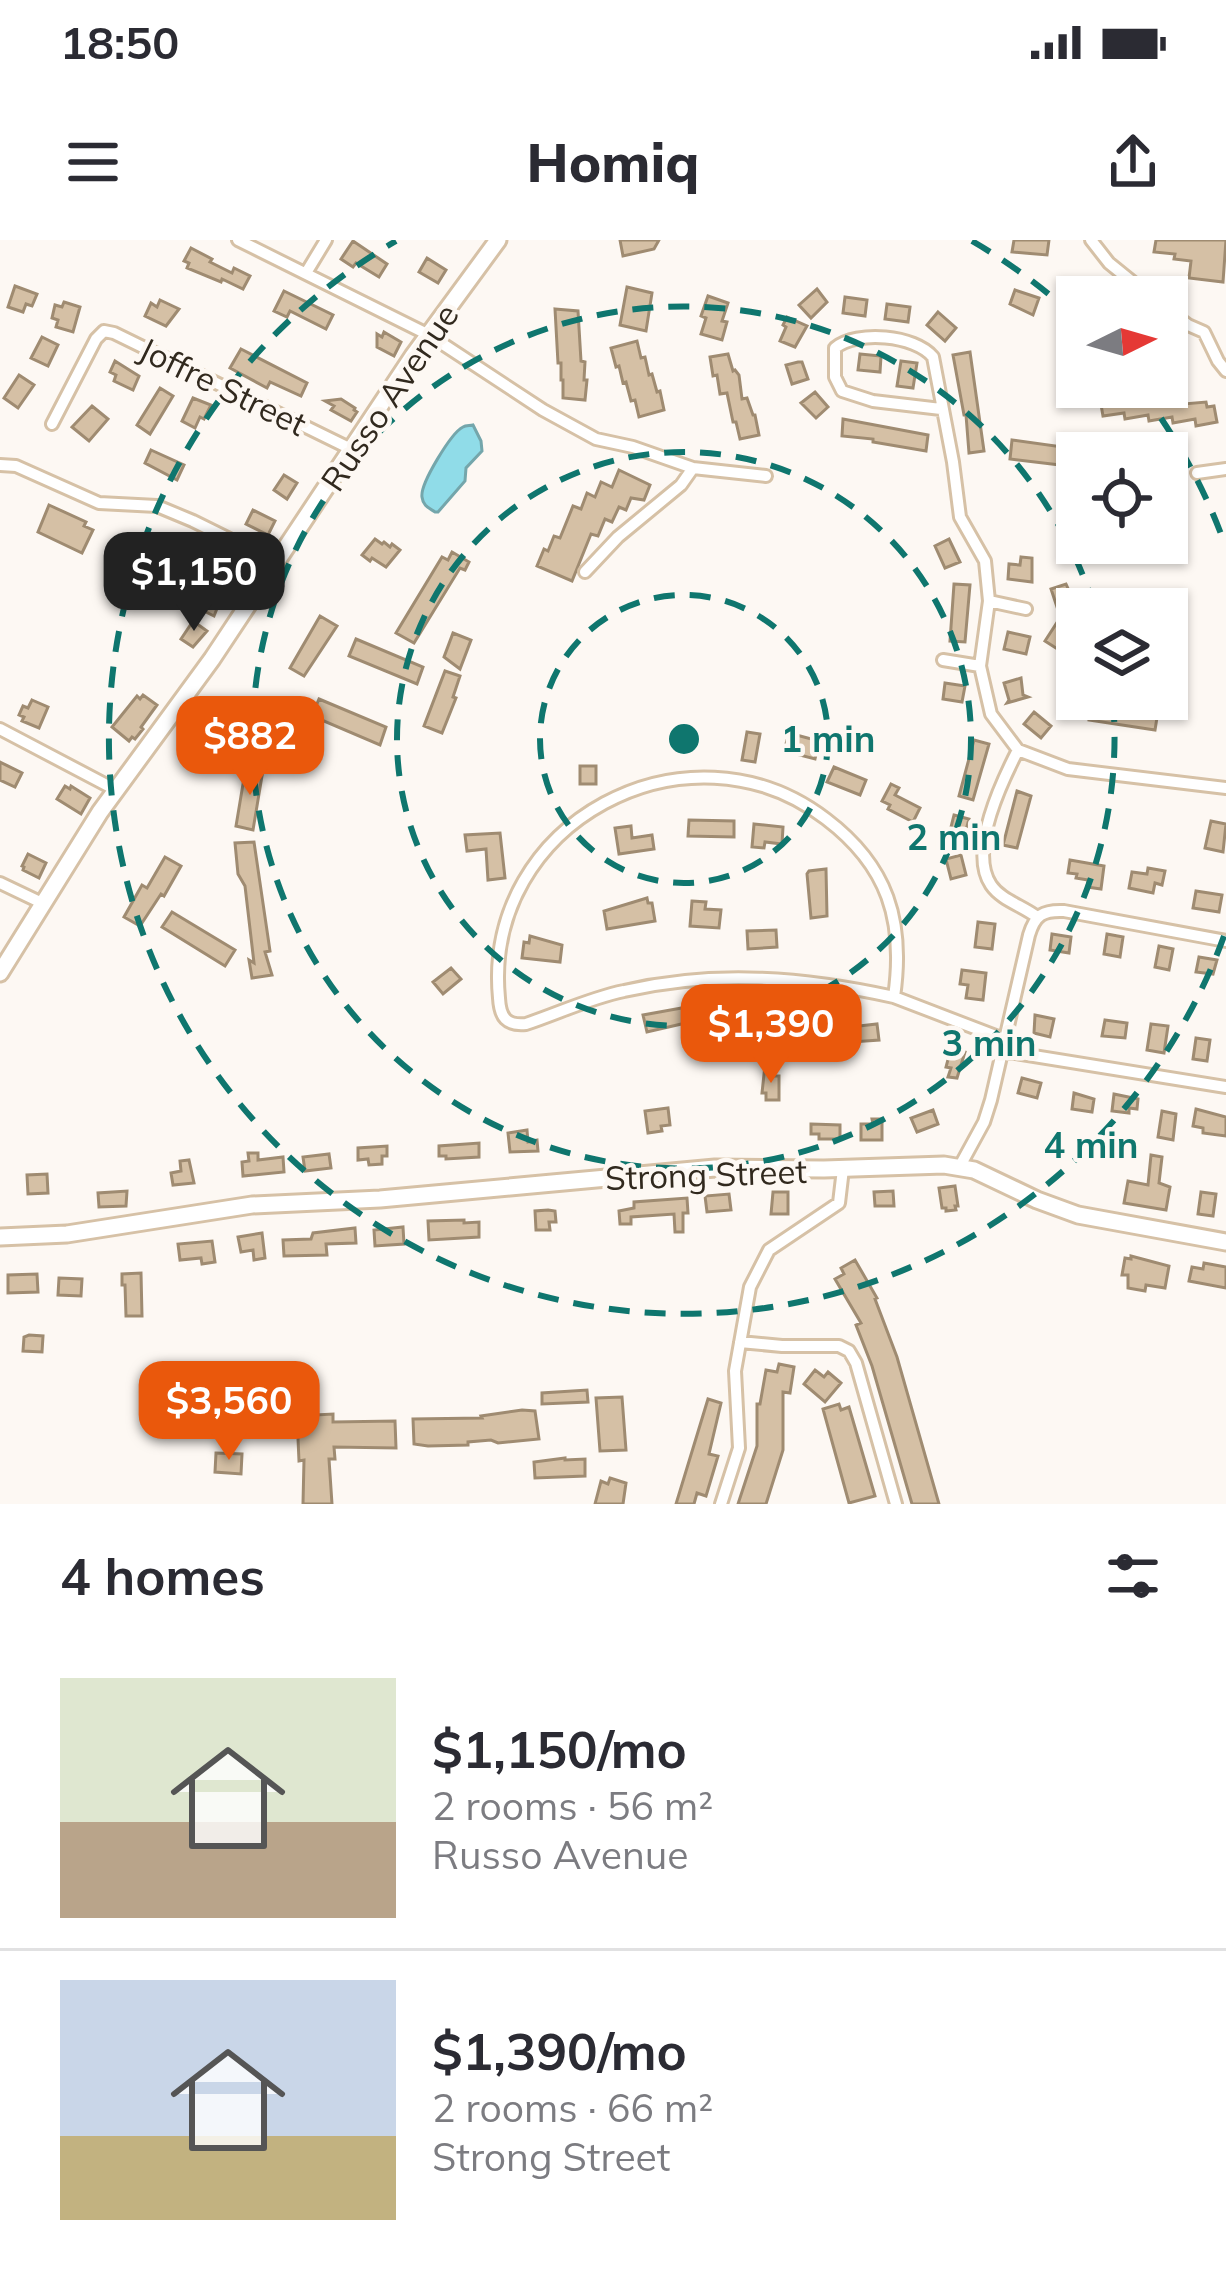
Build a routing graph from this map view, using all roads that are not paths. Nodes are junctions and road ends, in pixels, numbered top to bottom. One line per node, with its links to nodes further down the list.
1 (238, 240): 5 (street)
2 (326, 240): 5 (street)
3 (498, 240): 8 (street, Russo Avenue)
4 (1091, 240): 6 (street)
5 (306, 273): 8 (street)
6 (1125, 276)
7 (1188, 325): 9 (street)
8 (429, 335): 12 (street, Russo Avenue); 14 (street)
9 (1226, 371)
10 (941, 409): 10 (street); 20 (street)
11 (52, 424): 12 (street, Joffre Street)
12 (351, 449): 18 (street, Russo Avenue)
13 (0, 465): 18 (street)
14 (693, 468): 17 (street); 19 (street)
15 (1226, 469): 16 (street)
16 (1197, 473)
17 (766, 476)
18 (276, 562): 27 (street, Russo Avenue)
19 (585, 572)
20 (989, 601): 21 (street); 23 (street)
21 (1026, 609)
22 (943, 660): 23 (street)
23 (980, 666): 25 (street)
24 (0, 729): 27 (street)
25 (1018, 749): 26 (street); 30 (street)
26 (1226, 788)
27 (116, 790): 29 (street, Russo Avenue)
28 (0, 884): 29 (street)
29 (42, 903): 32 (street, Russo Avenue)
30 (1037, 916): 31 (street); 34 (street)
31 (1226, 940)
32 (0, 973)
33 (894, 997): 33 (street); 34 (street)
34 (1005, 1046): 35 (street); 36 (street)
35 (1226, 1087)
36 (960, 1166): 37 (street, Strong Street); 39 (street)
37 (843, 1169): 38 (street, Strong Street); 40 (street)
38 (0, 1237)
39 (1226, 1242)
40 (740, 1342): 41 (street); 42 (street)
41 (721, 1504)
42 (896, 1504)

